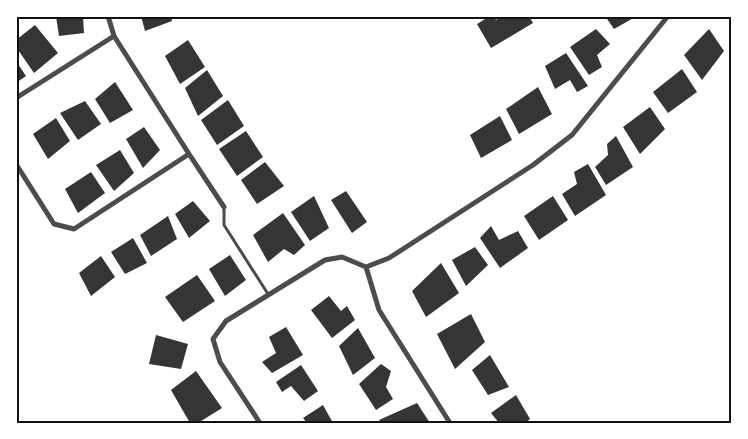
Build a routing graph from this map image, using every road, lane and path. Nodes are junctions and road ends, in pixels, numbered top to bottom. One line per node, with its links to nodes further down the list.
1 (108, 16): 3 (street)
2 (668, 16): 8 (street)
3 (114, 36): 4 (street); 5 (street)
4 (16, 98)
5 (189, 154): 6 (street); 7 (street)
6 (16, 164)
7 (224, 207): 9 (lane)
8 (366, 267): 9 (street); 11 (street)
9 (268, 294): 10 (street)
10 (260, 423)
11 (450, 423)

